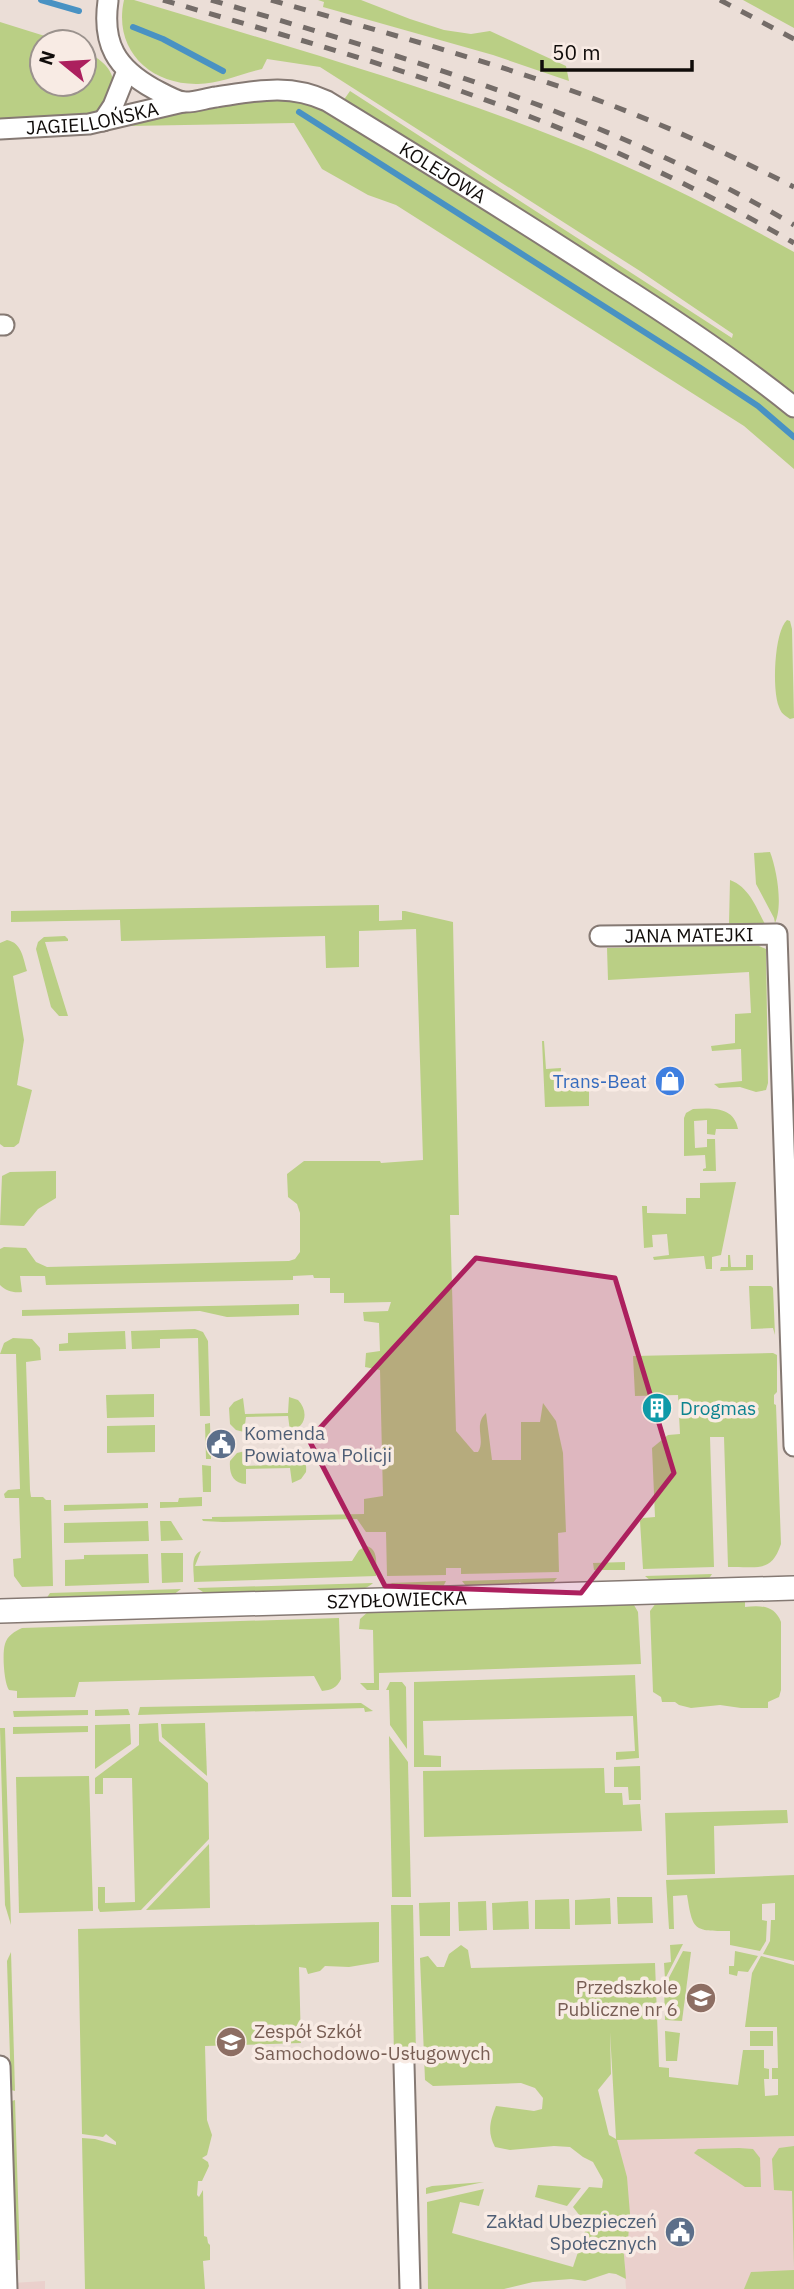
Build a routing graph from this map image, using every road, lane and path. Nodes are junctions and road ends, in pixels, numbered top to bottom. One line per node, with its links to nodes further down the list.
1 (108, 1): 2 (street)
2 (127, 71): 3 (street); 4 (street)
3 (183, 102): 4 (street, JAGIELLOŃSKA); 6 (street, KOLEJOWA)
4 (103, 121): 5 (street, JAGIELLOŃSKA)
5 (0, 130)
6 (794, 407)
7 (600, 936): 8 (street, JANA MATEJKI)
8 (794, 1446)
9 (794, 1588): 10 (street, SZYDŁOWIECKA)
10 (0, 1611)
11 (404, 2064): 14 (street)
12 (0, 2066): 13 (street)
13 (7, 2289)
14 (410, 2289)

